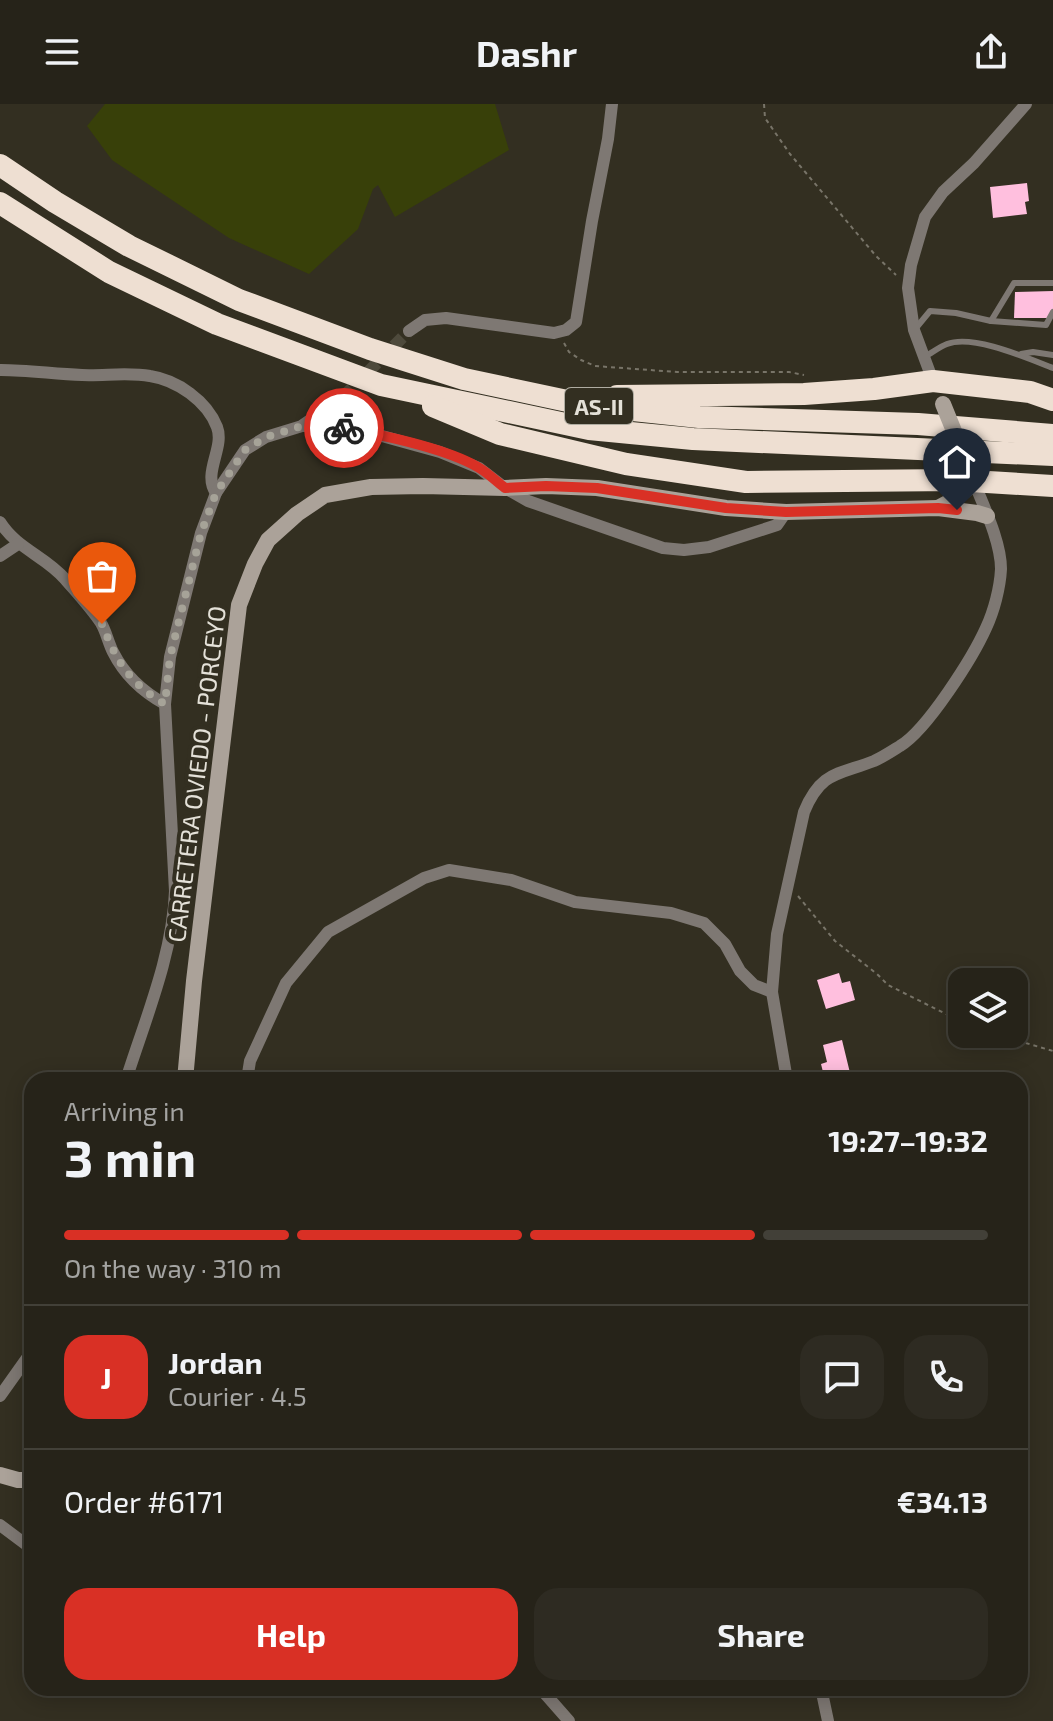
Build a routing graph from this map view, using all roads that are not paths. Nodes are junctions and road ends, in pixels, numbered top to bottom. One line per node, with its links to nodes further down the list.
1 (612, 104): 9 (street)
2 (1026, 104): 8 (street)
3 (0, 165): 15 (highway, AS-II)
4 (0, 203): 18 (highway, AS-II)
5 (1053, 283): 7 (lane)
6 (1053, 312): 7 (lane)
7 (991, 321): 8 (lane)
8 (914, 330): 12 (street)
9 (409, 331)
10 (1017, 354): 11 (lane); 12 (lane); 13 (lane)
11 (1053, 355)
12 (924, 357): 16 (street)
13 (1053, 368)
14 (0, 369): 17 (street); 27 (street)
15 (464, 379): 16 (highway); 22 (highway, AS-II)
16 (933, 381): 20 (highway); 24 (main road, bridge)
17 (0, 383)
18 (381, 385): 23 (highway, AS-II); 24 (highway)
19 (343, 397): 21 (street)
20 (1053, 400)
21 (302, 426): 26 (street); 27 (street)
22 (1053, 435)
23 (1053, 455)
24 (970, 472): 25 (highway); 28 (main road); 30 (street)
25 (1053, 486)
26 (505, 488): 29 (main road, CARRETERA OVIEDO - PORCEYO); 29 (street, CARRETERA OVIEDO - PORCEYO); 37 (main road, CARRETERA OVIEDO - PORCEYO)
27 (216, 493): 34 (street)
28 (938, 508): 29 (main road, CARRETERA OVIEDO - PORCEYO); 30 (main road, CARRETERA OVIEDO - PORCEYO)
29 (786, 512)
30 (987, 516): 35 (street)
31 (0, 522): 32 (street)
32 (18, 544): 33 (street); 34 (street)
33 (0, 556)
34 (165, 704): 36 (street)
35 (772, 992): 38 (street); 39 (street)
36 (129, 1072)
37 (186, 1072)
38 (248, 1072)
39 (786, 1072)
40 (24, 1362): 42 (street)
41 (0, 1369): 42 (street)
42 (12, 1379): 43 (street)
43 (0, 1396)
44 (0, 1475): 45 (main road)
45 (24, 1480)
46 (0, 1525): 47 (street)
47 (24, 1543)
48 (547, 1696): 50 (street)
49 (823, 1696): 51 (street)
50 (569, 1721)
51 (828, 1721)

